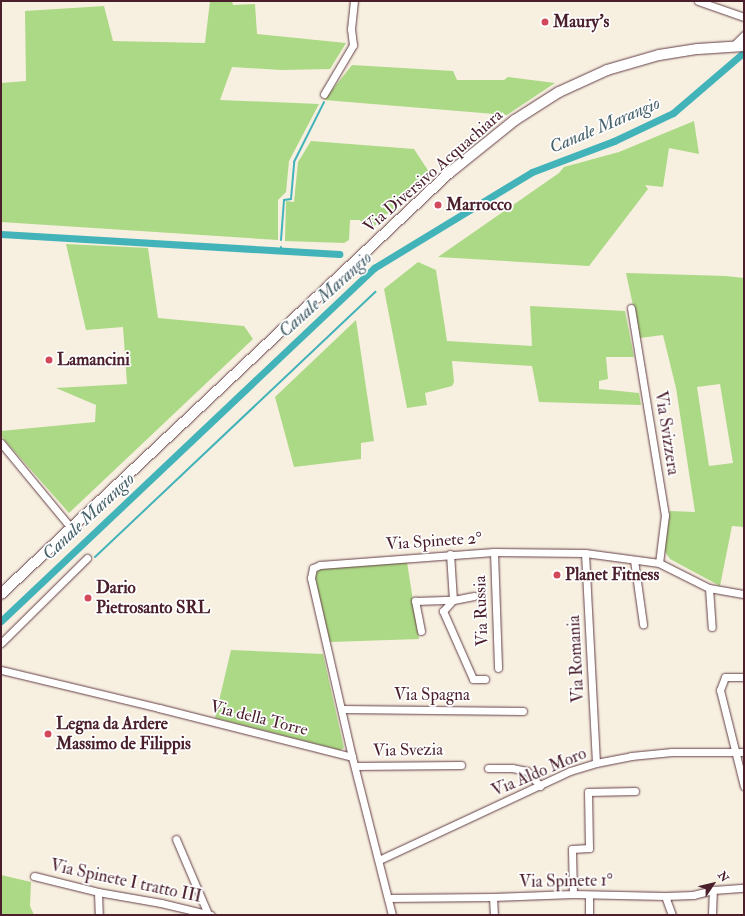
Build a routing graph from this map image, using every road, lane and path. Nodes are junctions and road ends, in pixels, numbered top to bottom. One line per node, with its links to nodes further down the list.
1 (354, 1): 7 (street)
2 (698, 1): 3 (street)
3 (744, 17)
4 (744, 34): 5 (street)
5 (733, 46): 6 (main road, Via Diversivo Acquachiara); 10 (main road, Via Diversivo Acquachiara)
6 (744, 46)
7 (324, 94)
8 (631, 308): 16 (street, Via Svizzera)
9 (1, 443): 10 (street)
10 (71, 528): 18 (main road, Via Diversivo Acquachiara)
11 (494, 552): 12 (street, Via Spinete 2°); 13 (street, Via Spinete 2°); 26 (street, Via Russia)
12 (585, 552): 15 (street, Via Spinete 2°); 34 (street, Via Romania)
13 (450, 554): 21 (street); 30 (street, Via Spinete 2°)
14 (87, 558): 25 (street)
15 (634, 560): 16 (street, Via Spinete 2°); 22 (street)
16 (659, 564): 17 (street, Via Spinete 2°)
17 (709, 588): 19 (street, Via Spinete 2°); 23 (street)
18 (1, 594)
19 (744, 594)
20 (474, 596): 21 (street)
21 (453, 600): 24 (street); 29 (street)
22 (643, 624)
23 (712, 627)
24 (421, 631)
25 (1, 643)
26 (498, 668)
27 (1, 670): 33 (street, Via della Torre)
28 (744, 677): 32 (street)
29 (485, 679)
30 (342, 709): 31 (street, Via Spagna); 33 (street, Via Spinete 2°)
31 (523, 710)
32 (741, 753): 34 (street, Via Aldo Moro); 39 (street)
33 (352, 757): 36 (street)
34 (596, 763): 38 (street, Via Aldo Moro)
35 (462, 765): 36 (street, Via Svezia)
36 (355, 766): 42 (street)
37 (488, 768): 38 (street)
38 (540, 786): 42 (street, Via Aldo Moro)
39 (744, 786)
40 (635, 791): 47 (street)
41 (176, 839): 53 (street)
42 (379, 860): 51 (street)
43 (34, 876): 46 (street, Via Spinete I tratto III)
44 (744, 888): 45 (street, Via Spinete 1°)
45 (713, 890): 49 (street, Via Spinete 1°); 58 (street)
46 (98, 892): 52 (street); 53 (street, Via Spinete I tratto III)
47 (574, 894): 48 (street, Via Spinete 1°); 50 (street, Via Spinete 1°)
48 (589, 895): 49 (street, Via Spinete 1°); 56 (street)
49 (665, 896): 57 (street)
50 (493, 897): 51 (street, Via Spinete 1°); 55 (street)
51 (388, 898): 54 (street)
52 (99, 915)
53 (209, 915)
54 (392, 915)
55 (494, 915)
56 (590, 915)
57 (672, 915)
58 (712, 915)

